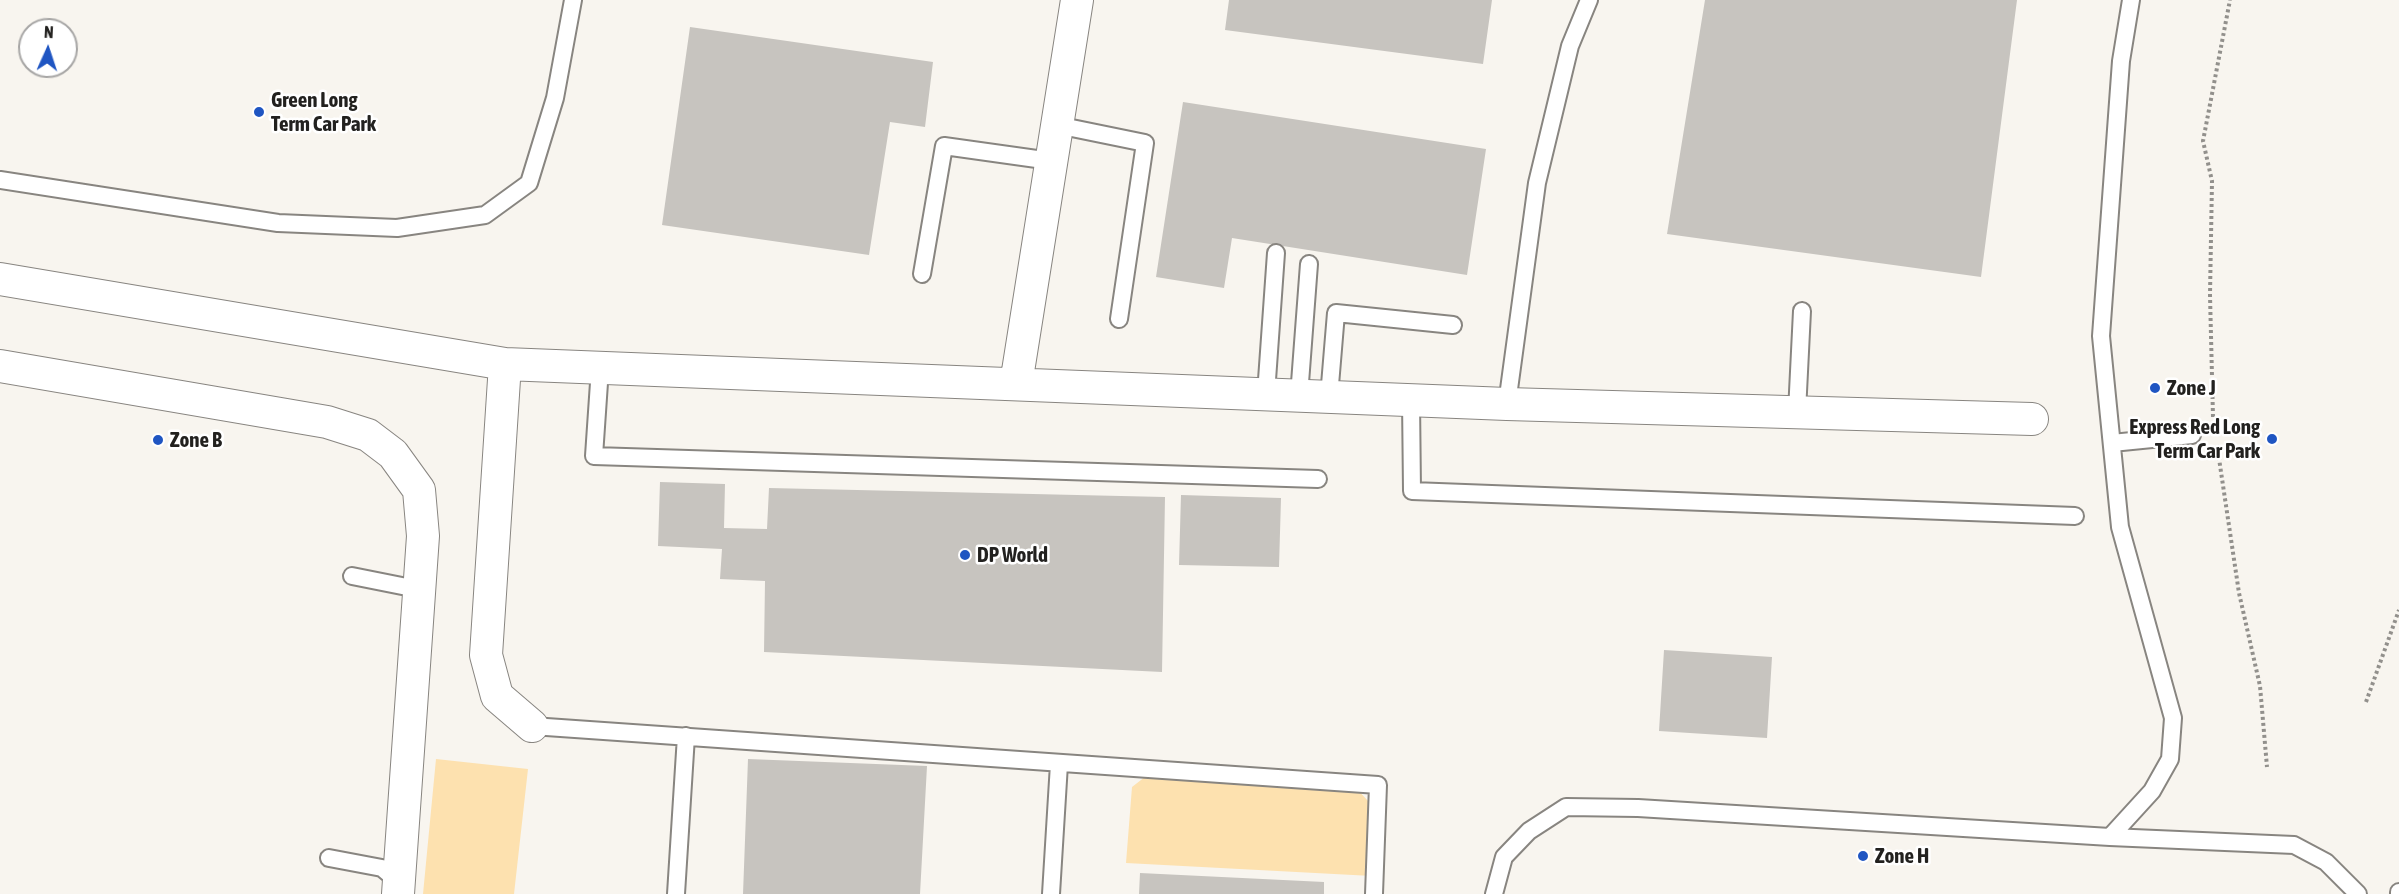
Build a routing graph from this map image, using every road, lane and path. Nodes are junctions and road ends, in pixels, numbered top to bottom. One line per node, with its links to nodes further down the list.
1 (573, 0): 8 (lane)
2 (1077, 0): 6 (street)
3 (1589, 0): 23 (lane)
4 (2131, 0): 29 (lane)
5 (2230, 0): 26 (path)
6 (1057, 125): 7 (street); 14 (lane)
7 (1051, 161): 11 (lane); 19 (street)
8 (0, 180)
9 (1276, 253): 20 (lane)
10 (1309, 264): 21 (lane)
11 (922, 274)
12 (0, 279): 16 (street)
13 (1802, 311): 24 (lane)
14 (1119, 319)
15 (1453, 325): 21 (lane)
16 (505, 364): 18 (street); 36 (street)
17 (0, 366): 33 (street)
18 (600, 368): 19 (street); 30 (lane)
19 (1016, 384): 20 (street)
20 (1266, 394): 21 (street)
21 (1314, 396): 22 (street)
22 (1411, 400): 23 (street); 31 (lane)
23 (1507, 404): 24 (street)
24 (1797, 412): 25 (street)
25 (2032, 418)
26 (2214, 426)
27 (2192, 435): 29 (lane)
28 (2216, 437): 39 (path)
29 (2112, 442): 40 (lane)
30 (1318, 479)
31 (2075, 516)
32 (352, 576): 33 (lane)
33 (419, 596): 42 (street)
34 (2399, 610): 35 (path)
35 (2366, 702)
36 (532, 726): 37 (lane)
37 (686, 736): 38 (lane); 43 (lane)
38 (1059, 764): 44 (lane); 45 (lane)
39 (2267, 767)
40 (2110, 837): 46 (lane); 47 (lane)
41 (329, 858): 42 (lane)
42 (398, 888)
43 (676, 894)
44 (1051, 894)
45 (1374, 894)
46 (1494, 894)
47 (2358, 894)

